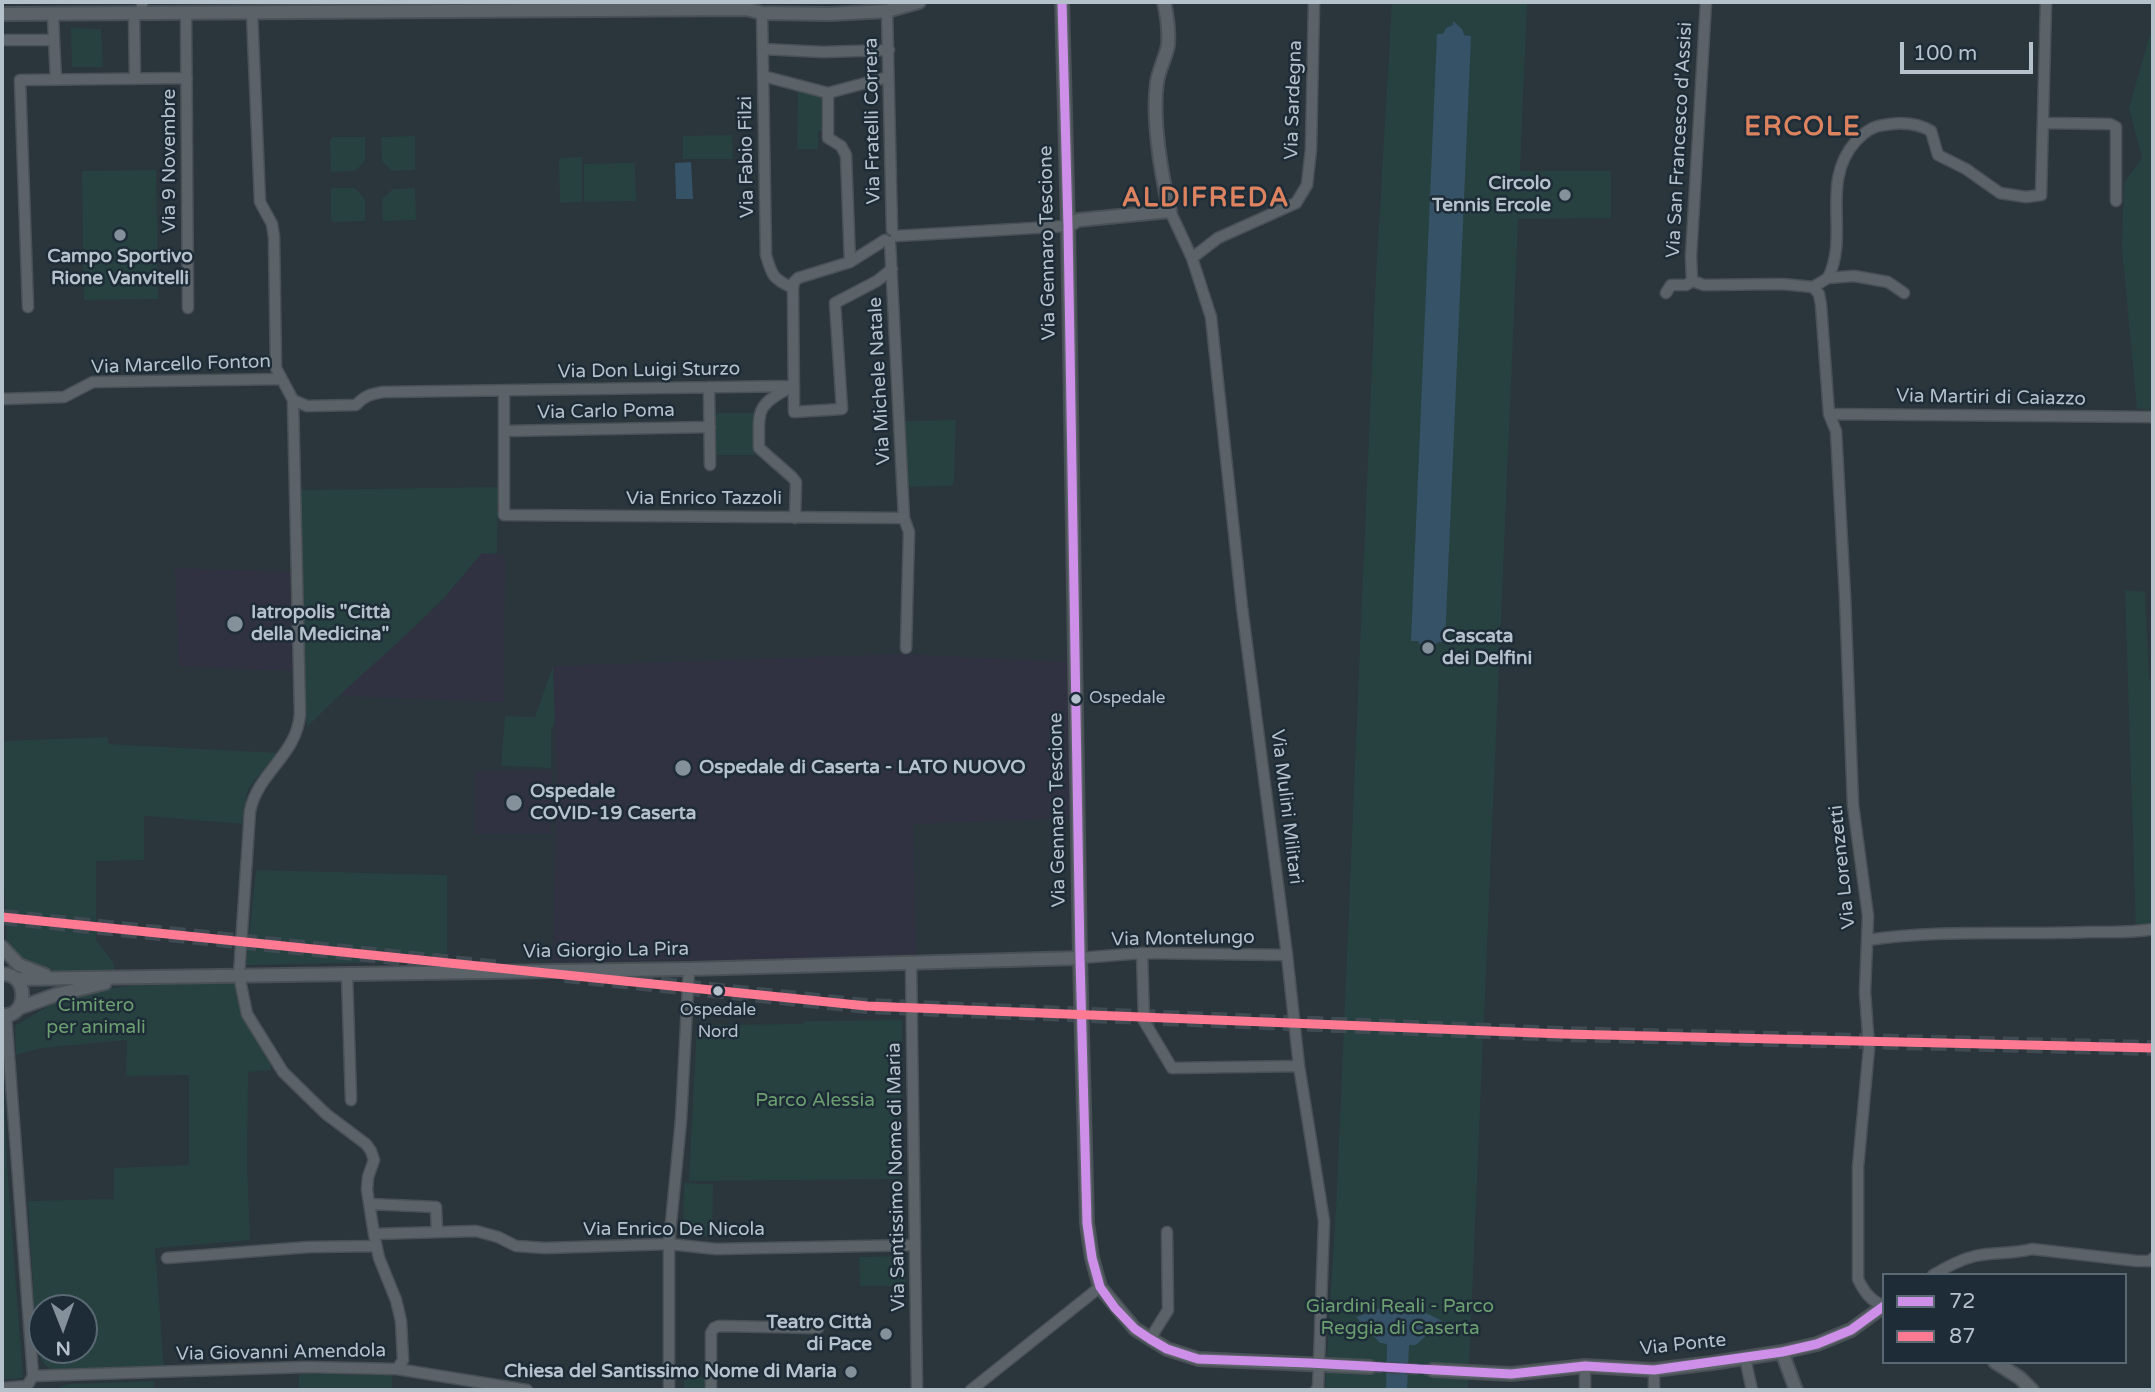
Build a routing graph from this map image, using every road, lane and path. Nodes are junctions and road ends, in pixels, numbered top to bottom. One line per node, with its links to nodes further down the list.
1 (919, 2): 10 (street)
2 (1062, 2): 29 (street, Via Gennaro Tescione)
3 (1164, 2): 28 (street)
4 (1314, 2): 31 (street, Via Sardegna)
5 (1706, 2): 35 (street, Via San Francesco d'Assisi)
6 (2046, 2): 26 (street)
7 (341, 7): 8 (street); 12 (street)
8 (363, 7): 13 (street)
9 (140, 10): 11 (street); 15 (street); 23 (street)
10 (887, 11): 13 (street); 19 (street, Via Fratelli Correra)
11 (186, 13): 12 (street); 22 (street, Via 9 Novembre)
12 (252, 13): 42 (street)
13 (762, 13): 18 (street, Via Fabio Filzi)
14 (2, 14): 15 (street)
15 (53, 14): 17 (street)
16 (2, 40): 17 (street)
17 (54, 40): 24 (street)
18 (763, 49): 19 (street); 20 (street, Via Fabio Filzi)
19 (889, 50): 21 (street, Via Fratelli Correra)
20 (763, 76): 25 (street); 37 (street, Via Fabio Filzi)
21 (888, 77): 25 (street); 30 (street, Via Fratelli Correra)
22 (187, 78): 23 (street); 41 (street, Via 9 Novembre)
23 (135, 79): 24 (street)
24 (56, 80): 40 (street)
25 (828, 93): 32 (street)
26 (2043, 123): 27 (street); 34 (street)
27 (2116, 201)
28 (1170, 211): 29 (street); 31 (street, Via Mulini Militari)
29 (1068, 226): 30 (street); 61 (street, Via Gennaro Tescione)
30 (891, 237): 32 (street); 33 (street, Via Michele Natale)
31 (1192, 258): 60 (street, Via Mulini Militari)
32 (850, 262): 37 (street)
33 (892, 269): 43 (street); 54 (street, Via Michele Natale)
34 (1828, 278): 36 (street); 39 (street)
35 (1692, 281): 36 (street); 38 (street)
36 (1813, 287): 48 (street, Via Lorenzetti)
37 (793, 288): 43 (street)
38 (1666, 293)
39 (1904, 293)
40 (28, 307)
41 (188, 308)
42 (281, 379): 46 (street, Via Marcello Fonton); 47 (street)
43 (794, 386): 44 (street, Via Don Luigi Sturzo); 53 (street)
44 (709, 387): 45 (street, Via Don Luigi Sturzo); 50 (street)
45 (504, 391): 47 (street, Via Don Luigi Sturzo); 51 (street)
46 (2, 399)
47 (293, 400): 64 (street)
48 (1829, 414): 49 (street, Via Martiri di Caiazzo); 57 (street, Via Lorenzetti)
49 (2153, 417)
50 (710, 427): 51 (street, Via Carlo Poma); 52 (street)
51 (504, 431): 53 (street, Via Enrico Tazzoli)
52 (710, 465)
53 (795, 518): 54 (street, Via Enrico Tazzoli)
54 (904, 518): 55 (street, Via Michele Natale)
55 (906, 648)
56 (2153, 929): 57 (street)
57 (1868, 940): 84 (street, Via Lorenzetti)
58 (2, 948): 66 (street); 68 (street, Via Giorgio La Pira)
59 (1142, 953): 60 (street, Via Montelungo); 61 (street, Via Montelungo); 71 (street)
60 (1287, 955): 71 (street, Via Mulini Militari)
61 (1080, 958): 62 (street, Via Giorgio La Pira); 83 (street, Via Gennaro Tescione)
62 (912, 964): 63 (street, Via Giorgio La Pira); 78 (street, Via Santissimo Nome di Maria)
63 (689, 969): 65 (street, Via Giorgio La Pira); 77 (street)
64 (239, 975): 65 (street, Via Giorgio La Pira); 67 (street, Via Giorgio La Pira); 73 (street)
65 (347, 975): 72 (street)
66 (10, 976): 68 (street, Via Giorgio La Pira); 69 (street)
67 (133, 977): 68 (street, Via Giorgio La Pira); 69 (street, Via Giorgio La Pira)
68 (56, 978)
69 (19, 1008): 70 (street, Via Giorgio La Pira)
70 (4, 1016): 97 (street)
71 (1299, 1066): 90 (street, Via Mulini Militari)
72 (351, 1100)
73 (370, 1204): 74 (street); 76 (street)
74 (437, 1232): 76 (street, Via Enrico De Nicola); 77 (street, Via Enrico De Nicola)
75 (1167, 1232): 87 (street)
76 (374, 1234): 79 (street)
77 (670, 1244): 78 (street, Via Enrico De Nicola); 101 (street)
78 (915, 1245): 103 (street, Via Santissimo Nome di Maria)
79 (376, 1246): 80 (street); 94 (street)
80 (167, 1258)
81 (2153, 1258): 82 (street)
82 (1936, 1273)
83 (1100, 1287): 87 (street, Via Gennaro Tescione); 104 (street)
84 (1882, 1305)
85 (1882, 1307): 88 (street, Via Ponte)
86 (818, 1328): 102 (street)
87 (1150, 1339): 90 (street, Via Gennaro Tescione)
88 (1782, 1352): 89 (street, Via Ponte); 109 (street)
89 (1745, 1358): 96 (street, Via Ponte); 108 (street)
90 (1318, 1363): 93 (street, Via Gennaro Tescione); 105 (street, Via Mulini Militari)
91 (1998, 1364): 110 (street)
92 (1585, 1366): 95 (street, Via Ponte); 96 (street, Via Ponte); 106 (street)
93 (1370, 1367)
94 (397, 1369): 97 (street, Via Giovanni Amendola); 100 (street, Via Giovanni Amendola)
95 (1433, 1370)
96 (1654, 1370): 107 (street)
97 (33, 1376): 99 (street)
98 (2, 1388): 99 (street)
99 (22, 1389)
100 (527, 1390)
101 (669, 1390)
102 (711, 1390)
103 (917, 1390)
104 (971, 1390)
105 (1317, 1390)
106 (1585, 1390)
107 (1654, 1390)
108 (1752, 1390)
109 (1796, 1390)
110 (2032, 1390)

